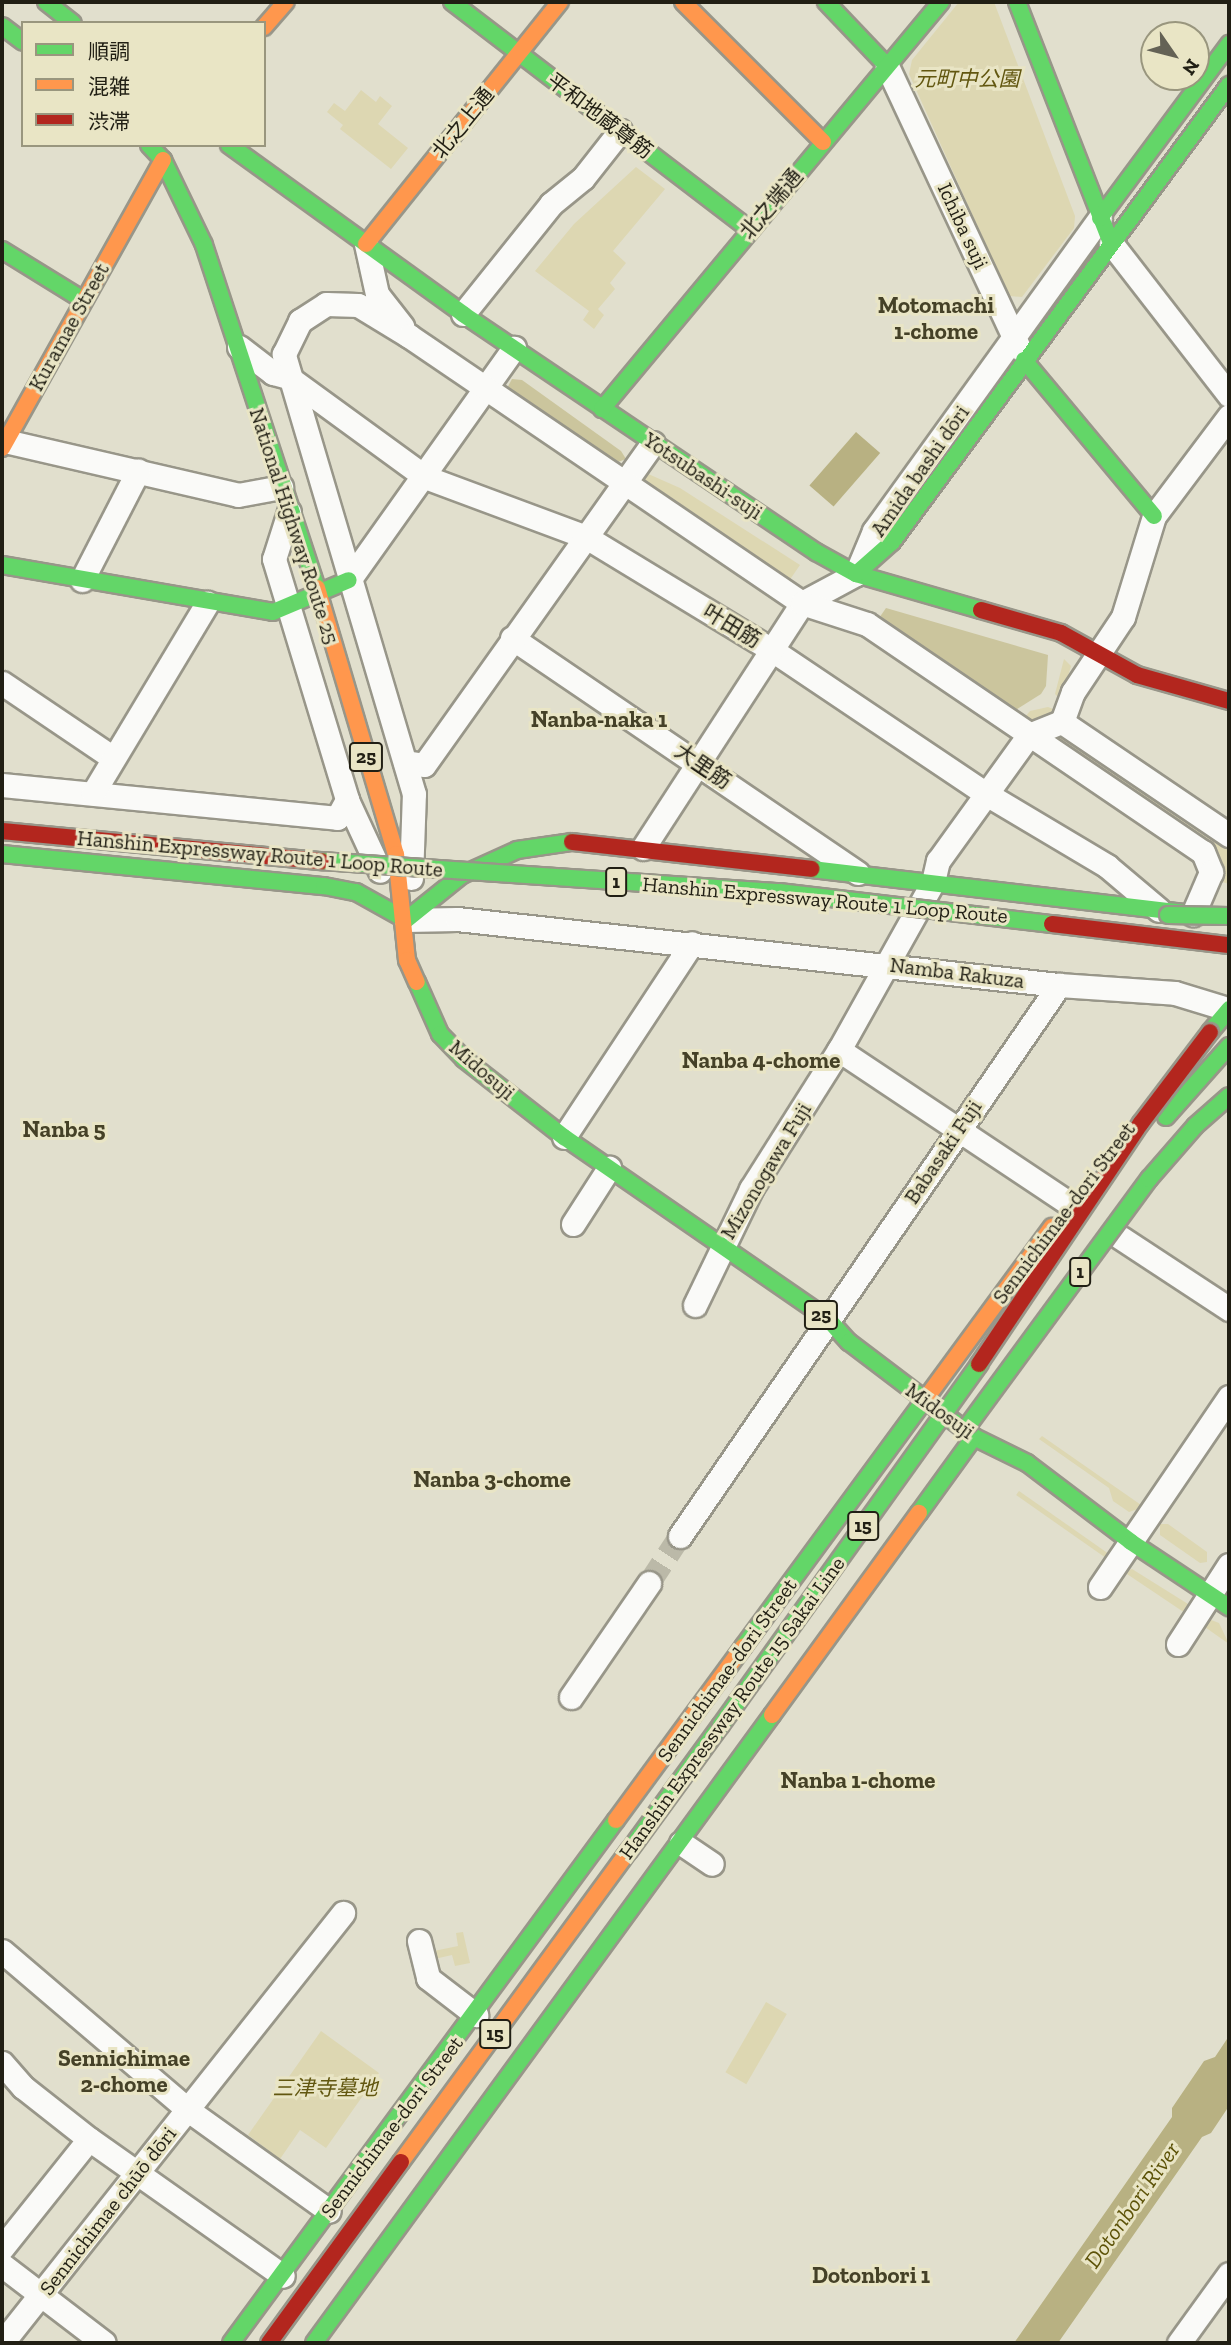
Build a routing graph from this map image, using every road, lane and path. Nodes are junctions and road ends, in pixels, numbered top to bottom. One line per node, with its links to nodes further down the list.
1 (46, 2): 9 (main road)
2 (286, 2): 10 (main road)
3 (453, 2): 14 (main road, 平和地蔵尊筋)
4 (560, 2): 14 (main road, 北之上通)
5 (683, 2): 18 (main road)
6 (826, 2): 15 (main road, Ichiba suji)
7 (941, 2): 15 (main road, 北之端通)
8 (1017, 2): 23 (main road)
9 (70, 21)
10 (266, 25)
11 (2, 26): 12 (main road)
12 (21, 40)
13 (1229, 44): 23 (main road, Amida bashi dōri)
14 (517, 54): 17 (main road, 平和地蔵尊筋); 26 (main road, 北之上通)
15 (887, 66): 18 (main road, 北之端通); 31 (street, Ichiba suji)
16 (1229, 85): 25 (main road, Amida bashi dōri)
17 (620, 131): 24 (main road, 平和地蔵尊筋); 29 (street)
18 (822, 142): 24 (main road, 北之端通)
19 (151, 147): 22 (main road, National Highway Route 25 / 25)
20 (171, 147): 22 (main road, Kuramae Street)
21 (232, 147): 26 (main road, Yotsubashi-suji)
22 (163, 160): 28 (main road, Kuramae Street); 32 (main road, National Highway Route 25 / 25)
23 (1100, 218): 25 (main road); 31 (street, Amida bashi dōri)
24 (749, 229): 38 (main road, 北之端通)
25 (1111, 243): 34 (main road, Amida bashi dōri); 37 (street)
26 (366, 244): 29 (main road, Yotsubashi-suji); 30 (street)
27 (2, 250): 28 (main road)
28 (83, 300): 41 (main road, Kuramae Street)
29 (463, 314): 33 (main road, Yotsubashi-suji)
30 (409, 336): 35 (street); 36 (street)
31 (1015, 337): 34 (street, Ichiba suji); 50 (street, Amida bashi dōri)
32 (237, 345): 35 (street, 叶田筋); 45 (main road, National Highway Route 25 / 25)
33 (514, 348): 36 (street); 38 (main road, Yotsubashi-suji)
34 (1024, 360): 47 (main road, Ichiba suji); 50 (main road, Amida bashi dōri)
35 (288, 377): 43 (street, 叶田筋); 52 (street)
36 (486, 388): 43 (street); 44 (street)
37 (1229, 395)
38 (602, 409): 40 (main road, Yotsubashi-suji)
39 (1229, 416): 47 (street)
40 (653, 443): 44 (street); 50 (main road, Yotsubashi-suji)
41 (4, 445): 42 (street)
42 (138, 471): 45 (street); 51 (street)
43 (425, 477): 48 (street, 叶田筋); 52 (street)
44 (625, 480): 48 (street); 55 (street)
45 (282, 487): 46 (main road, National Highway Route 25 / 25)
46 (289, 509): 53 (main road, National Highway Route 25 / 25); 56 (street)
47 (1154, 516): 59 (street)
48 (586, 537): 57 (street); 58 (street, 叶田筋)
49 (2, 565): 51 (main road)
50 (856, 574): 55 (street); 59 (main road, Yotsubashi-suji)
51 (82, 580): 54 (main road)
52 (349, 580): 53 (main road); 66 (street)
53 (320, 595): 56 (main road); 81 (main road, National Highway Route 25 / 25)
54 (207, 603): 56 (main road); 64 (street)
55 (803, 603): 58 (street); 63 (street)
56 (287, 608): 70 (street)
57 (512, 638): 65 (street, 大里筋); 66 (street)
58 (772, 650): 65 (street); 69 (street, 叶田筋)
59 (1100, 658): 61 (main road, Yotsubashi-suji); 62 (street)
60 (2, 683): 64 (street)
61 (1229, 701)
62 (1062, 722): 63 (street); 72 (street)
63 (1029, 735): 69 (street, Mizonogawa Fuji); 79 (street)
64 (113, 758): 68 (street)
65 (697, 761): 73 (street); 75 (street, 大里筋)
66 (405, 762): 81 (street)
67 (2, 785): 68 (street)
68 (93, 793): 70 (street)
69 (988, 795): 76 (street, Mizonogawa Fuji); 77 (street, 叶田筋)
70 (347, 800): 81 (street)
71 (2, 831): 78 (main road, Hanshin Expressway Route 1 Loop Route / 1, bridge)
72 (1229, 835)
73 (643, 848): 75 (main road); 81 (main road)
74 (2, 854): 81 (main road)
75 (858, 873): 76 (main road)
76 (933, 882): 77 (main road); 84 (street, Mizonogawa Fuji)
77 (1159, 910): 79 (main road)
78 (963, 911): 80 (main road, bridge); 83 (main road, Hanshin Expressway Route 1 Loop Route / 1, bridge)
79 (1193, 914): 80 (main road)
80 (1229, 917)
81 (406, 920): 82 (street, Namba Rakuza); 91 (main road, Midosuji / 25)
82 (692, 943): 84 (street, Namba Rakuza); 91 (street)
83 (1229, 944)
84 (888, 964): 85 (street, Namba Rakuza); 88 (street, Mizonogawa Fuji)
85 (1059, 985): 86 (street, Namba Rakuza); 90 (street, Babasaki Fuji)
86 (1227, 1006): 93 (main road, Sennichimae-dori Street); 100 (main road, bridge)
87 (1229, 1046): 100 (main road, Hanshin Expressway Route 15 Sakai Line / 15, bridge)
88 (839, 1050): 90 (street); 96 (street, Mizonogawa Fuji)
89 (1229, 1097): 95 (main road); 112 (main road, 1, bridge)
90 (958, 1130): 93 (street); 99 (street, Babasaki Fuji)
91 (564, 1137): 92 (main road, Midosuji / 25)
92 (608, 1168): 94 (street); 96 (main road, Midosuji / 25)
93 (1070, 1204): 102 (main road, Sennichimae-dori Street)
94 (573, 1224)
95 (1121, 1238): 98 (street); 103 (main road)
96 (721, 1247): 97 (street, Mizonogawa Fuji); 99 (main road, Midosuji / 25)
97 (695, 1305)
98 (1229, 1309)
99 (828, 1319): 102 (main road, Midosuji / 25); 104 (street, Babasaki Fuji)
100 (1006, 1327): 112 (main road, Hanshin Expressway Route 15 Sakai Line / 15, bridge)
101 (1229, 1397): 105 (street)
102 (924, 1401): 103 (main road, Midosuji / 25); 118 (main road, Sennichimae-dori Street)
103 (974, 1437): 105 (main road, Midosuji / 25); 113 (main road)
104 (680, 1536)
105 (1131, 1542): 108 (street); 109 (main road, Midosuji / 25)
106 (1229, 1565): 109 (street)
107 (649, 1583): 111 (street)
108 (1100, 1587)
109 (1220, 1601): 110 (street)
110 (1178, 1644)
111 (571, 1697)
112 (721, 1725): 132 (main road, Hanshin Expressway Route 15 Sakai Line / 15)
113 (681, 1843): 114 (street); 133 (main road)
114 (712, 1864)
115 (343, 1913): 120 (street, Sennichimae chūō dōri)
116 (419, 1941): 118 (street)
117 (2, 1951): 120 (street)
118 (476, 2015): 123 (main road, Sennichimae-dori Street)
119 (2, 2063): 121 (street)
120 (188, 2110): 122 (street, Sennichimae chūō dōri); 123 (street)
121 (89, 2139): 122 (street); 124 (street)
122 (139, 2173): 127 (street); 128 (street, Sennichimae chūō dōri)
123 (329, 2211): 127 (main road, Sennichimae-dori Street)
124 (2, 2248)
125 (2, 2265): 128 (street)
126 (1229, 2274): 134 (street)
127 (283, 2276): 131 (main road, Sennichimae-dori Street)
128 (42, 2295): 129 (street, Sennichimae chūō dōri); 130 (street)
129 (2, 2343)
130 (104, 2343)
131 (231, 2343)
132 (269, 2343)
133 (314, 2343)
134 (1179, 2343)

